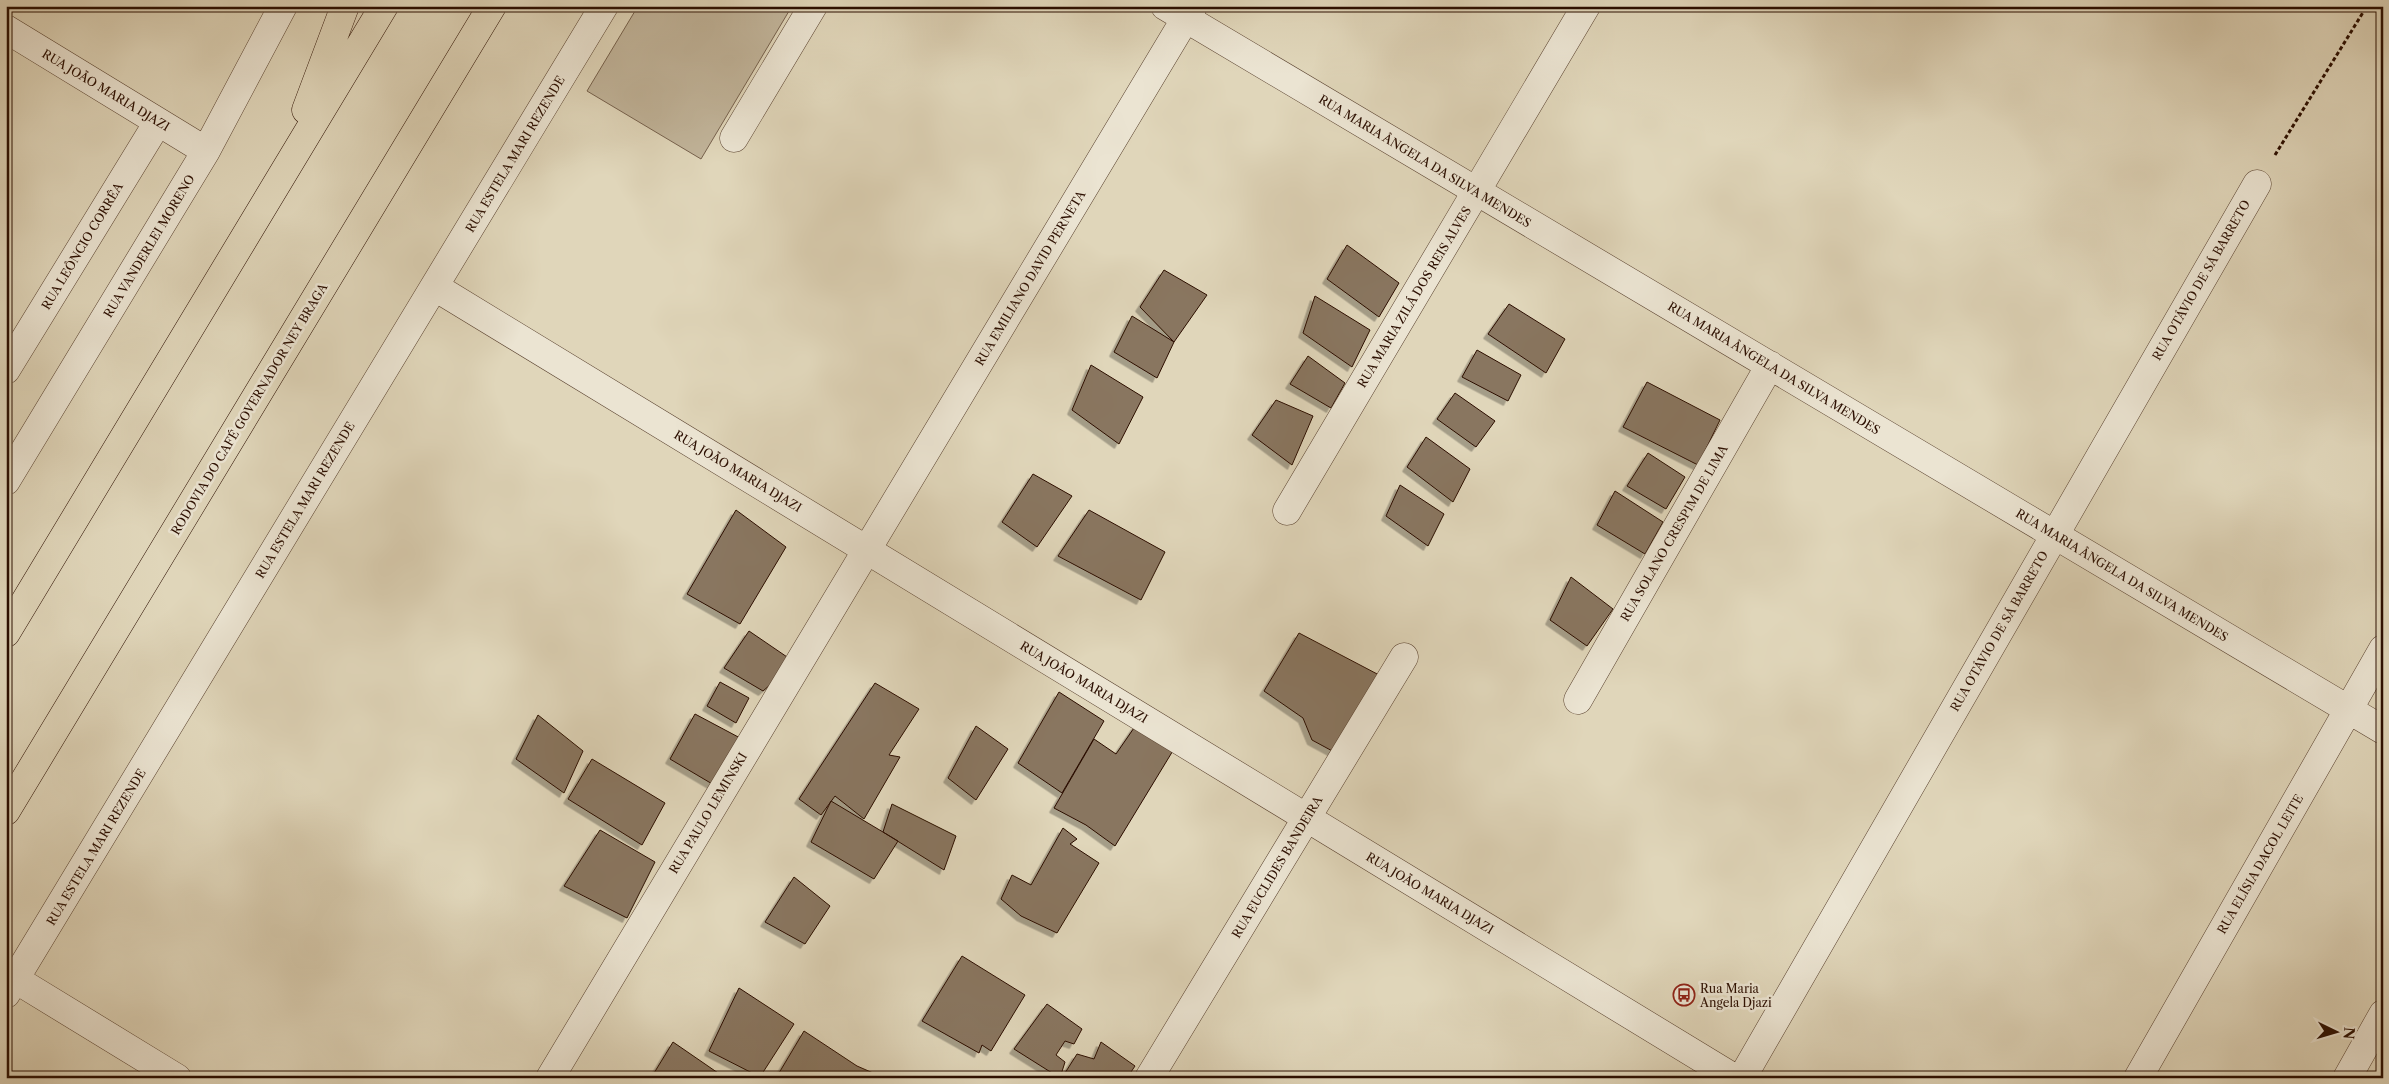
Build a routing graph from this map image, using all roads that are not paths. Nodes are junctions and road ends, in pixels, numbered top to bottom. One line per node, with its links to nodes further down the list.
1 (284, 6): 12 (street, RUA VANDERLEI MORENO)
2 (345, 6): 13 (highway)
3 (384, 6): 13 (highway)
4 (492, 6): 29 (highway, RODOVIA DO CAFÉ GOVERNADOR NEY BRAGA)
5 (604, 6): 16 (street, RUA ESTELA MARI REZENDE)
6 (813, 6): 11 (street)
7 (1586, 6): 15 (street, RUA MARIA ZILÁ DOS REIS ALVES)
8 (1181, 10): 15 (street, RUA MARIA ÂNGELA DA SILVA MENDES); 22 (street, RUA EMILIANO DAVID PERNETA)
9 (6, 29): 10 (street, RUA JOÃO MARIA DJAZI)
10 (158, 122): 12 (street, RUA JOÃO MARIA DJAZI); 18 (street, RUA LEÔNCIO CORRÊA)
11 (734, 138)
12 (206, 152): 19 (street, RUA VANDERLEI MORENO)
13 (284, 172): 23 (highway)
14 (2257, 184): 21 (street, RUA OTÁVIO DE SÁ BARRETO)
15 (1477, 192): 17 (street, RUA MARIA ÂNGELA DA SILVA MENDES); 20 (street, RUA MARIA ZILÁ DOS REIS ALVES)
16 (435, 287): 22 (street, RUA JOÃO MARIA DJAZI); 31 (street, RUA ESTELA MARI REZENDE)
17 (1770, 365): 21 (street, RUA MARIA ÂNGELA DA SILVA MENDES); 26 (street, RUA SOLANO CRESPIM DE LIMA)
18 (6, 370)
19 (6, 481)
20 (1287, 511)
21 (2055, 535): 27 (street, RUA MARIA ÂNGELA DA SILVA MENDES); 37 (street, RUA OTÁVIO DE SÁ BARRETO)
22 (867, 549): 30 (street, RUA JOÃO MARIA DJAZI); 34 (street, RUA PAULO LEMINSKI)
23 (6, 632)
24 (2383, 649): 27 (street, RUA ELÍSIA DACOL LEITE)
25 (1404, 657): 30 (street, RUA EUCLIDES BANDEIRA)
26 (1578, 700)
27 (2348, 709): 28 (street, RUA MARIA ÂNGELA DA SILVA MENDES); 38 (street, RUA ELÍSIA DACOL LEITE)
28 (2383, 730)
29 (6, 811)
30 (1307, 818): 35 (street, RUA EUCLIDES BANDEIRA); 36 (street, RUA JOÃO MARIA DJAZI)
31 (11, 987): 33 (street)
32 (2383, 1014): 39 (street)
33 (177, 1078)
34 (550, 1078)
35 (1149, 1078)
36 (1734, 1078)
37 (1742, 1078)
38 (2138, 1078)
39 (2346, 1078)

